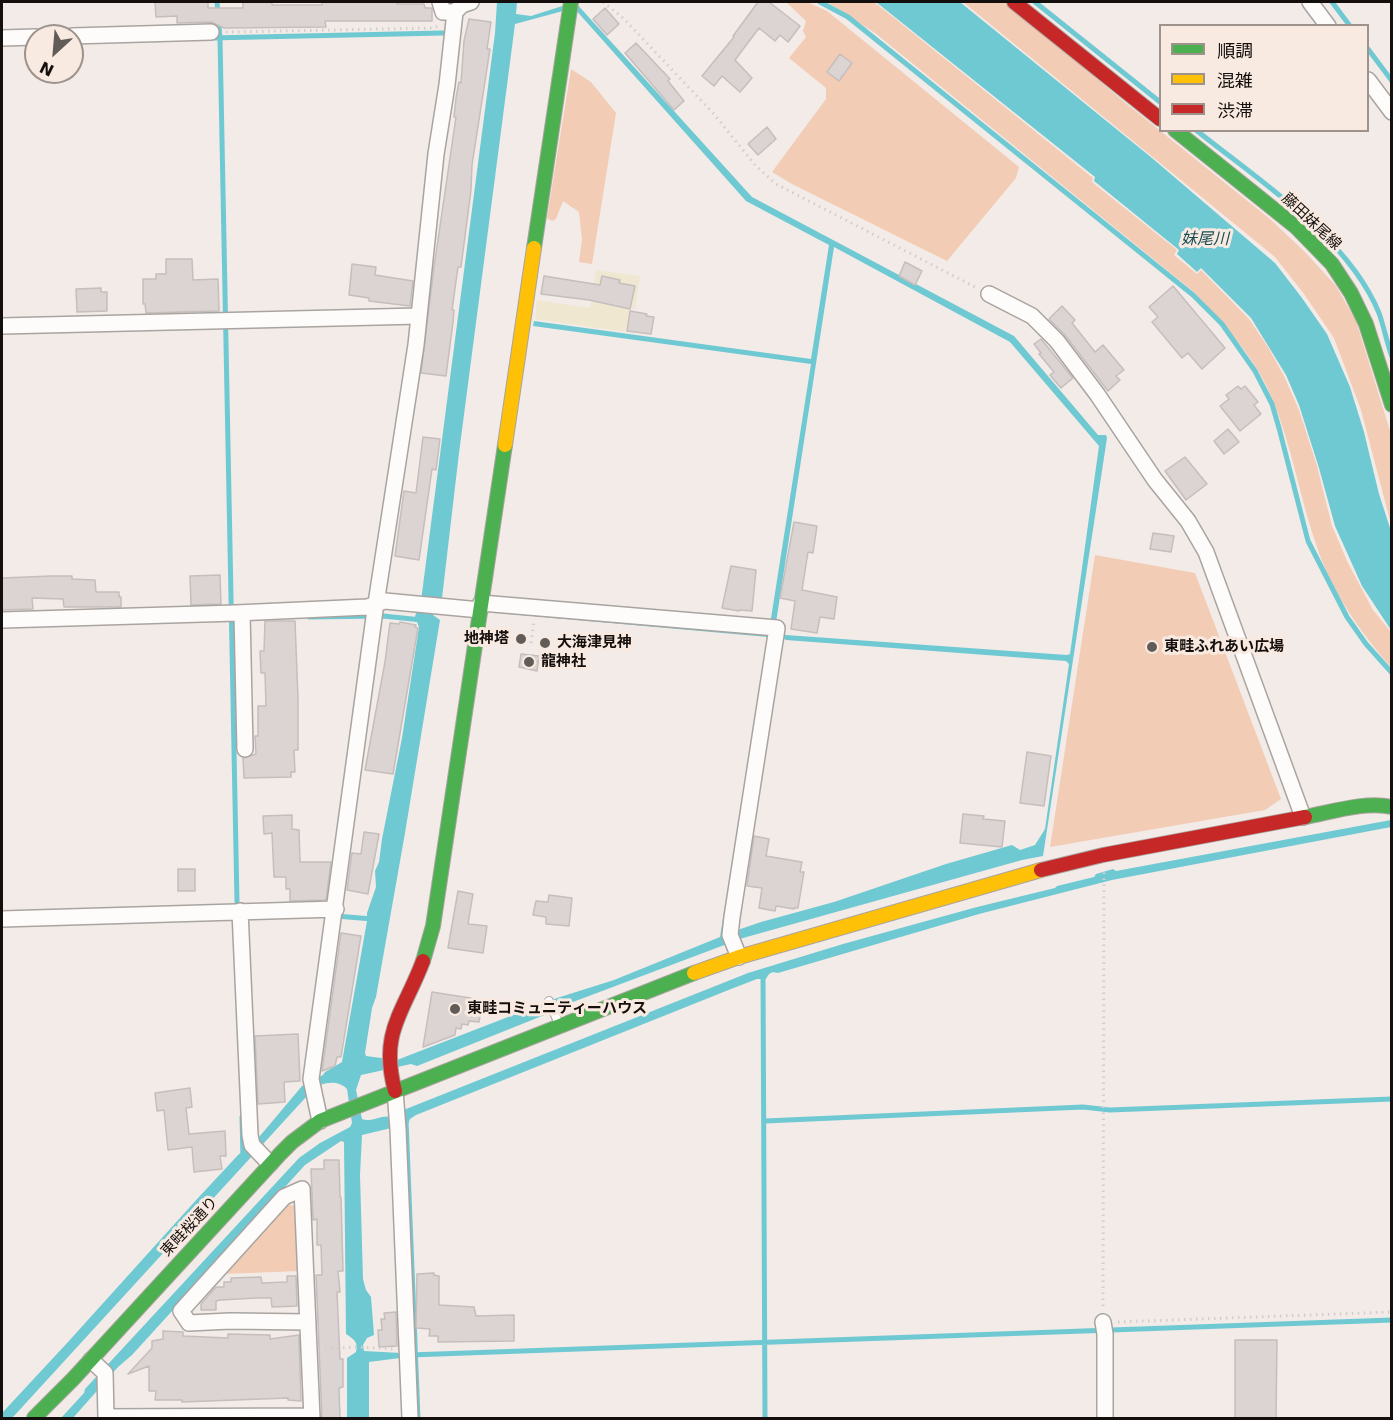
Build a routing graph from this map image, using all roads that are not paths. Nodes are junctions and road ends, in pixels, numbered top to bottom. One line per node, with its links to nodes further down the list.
1 (441, 2): 6 (street)
2 (471, 2): 6 (street)
3 (571, 2): 20 (street)
4 (1014, 2): 14 (street)
5 (1310, 2): 7 (street)
6 (455, 19): 17 (street)
7 (1326, 24)
8 (218, 32): 9 (street)
9 (84, 36)
10 (24, 37): 11 (street)
11 (2, 38)
12 (1369, 81): 13 (street)
13 (1392, 112)
14 (1159, 117)
15 (1178, 132): 19 (street, 藤田妹尾線)
16 (988, 294): 26 (street)
17 (419, 316): 18 (street); 21 (street)
18 (2, 326)
19 (1392, 405)
20 (480, 606): 21 (street); 30 (street); 33 (street)
21 (375, 612): 22 (street); 27 (street)
22 (238, 616): 23 (street); 24 (street)
23 (2, 620)
24 (245, 749)
25 (1392, 807): 26 (street, 東畦桜通り)
26 (1303, 817): 30 (street, 東畦桜通り)
27 (335, 915): 28 (street); 34 (street)
28 (241, 916): 29 (street); 35 (street)
29 (2, 919)
30 (734, 945): 32 (street, 東畦桜通り)
31 (549, 1001): 32 (lane)
32 (557, 1020): 33 (street, 東畦桜通り)
33 (394, 1091): 34 (street, 東畦桜通り); 42 (street)
34 (320, 1121): 35 (street, 東畦桜通り)
35 (270, 1164): 38 (street, 東畦桜通り)
36 (308, 1322): 36 (street); 39 (street)
37 (1104, 1327): 43 (street)
38 (91, 1360): 40 (street); 41 (street, 東畦桜通り)
39 (312, 1417): 40 (street)
40 (106, 1418)
41 (34, 1419)
42 (410, 1419)
43 (1105, 1419)

